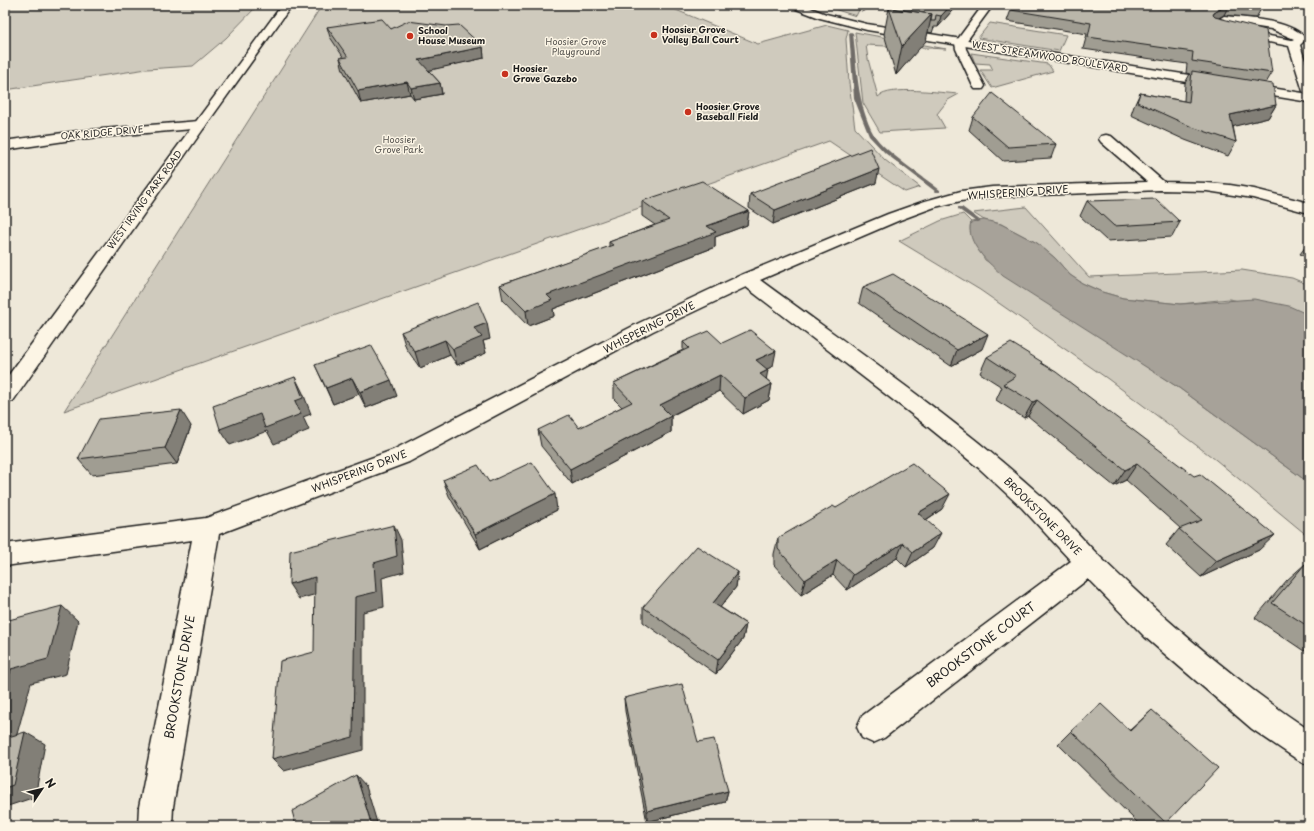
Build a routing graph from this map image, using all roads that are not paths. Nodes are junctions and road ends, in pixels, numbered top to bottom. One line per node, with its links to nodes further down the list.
1 (287, 5): 9 (street, WEST IRVING PARK ROAD)
2 (794, 5): 4 (street, WEST STREAMWOOD BOULEVARD)
3 (988, 5): 4 (street)
4 (960, 43): 6 (street); 8 (street, WEST STREAMWOOD BOULEVARD)
5 (1294, 44): 5 (street); 7 (street)
6 (979, 86)
7 (1309, 91)
8 (1309, 98)
9 (199, 125): 11 (street, OAK RIDGE DRIVE); 15 (street, WEST IRVING PARK ROAD)
10 (1106, 139): 12 (street)
11 (5, 146)
12 (1160, 186): 13 (street, WHISPERING DRIVE); 14 (street, WHISPERING DRIVE)
13 (1309, 208)
14 (748, 279): 16 (street, WHISPERING DRIVE); 18 (street, BROOKSTONE DRIVE)
15 (5, 396)
16 (207, 528): 17 (street, WHISPERING DRIVE); 21 (street, BROOKSTONE DRIVE)
17 (5, 555)
18 (1089, 563): 19 (street, BROOKSTONE COURT); 20 (street, BROOKSTONE DRIVE)
19 (873, 728)
20 (1309, 749)
21 (155, 826)

